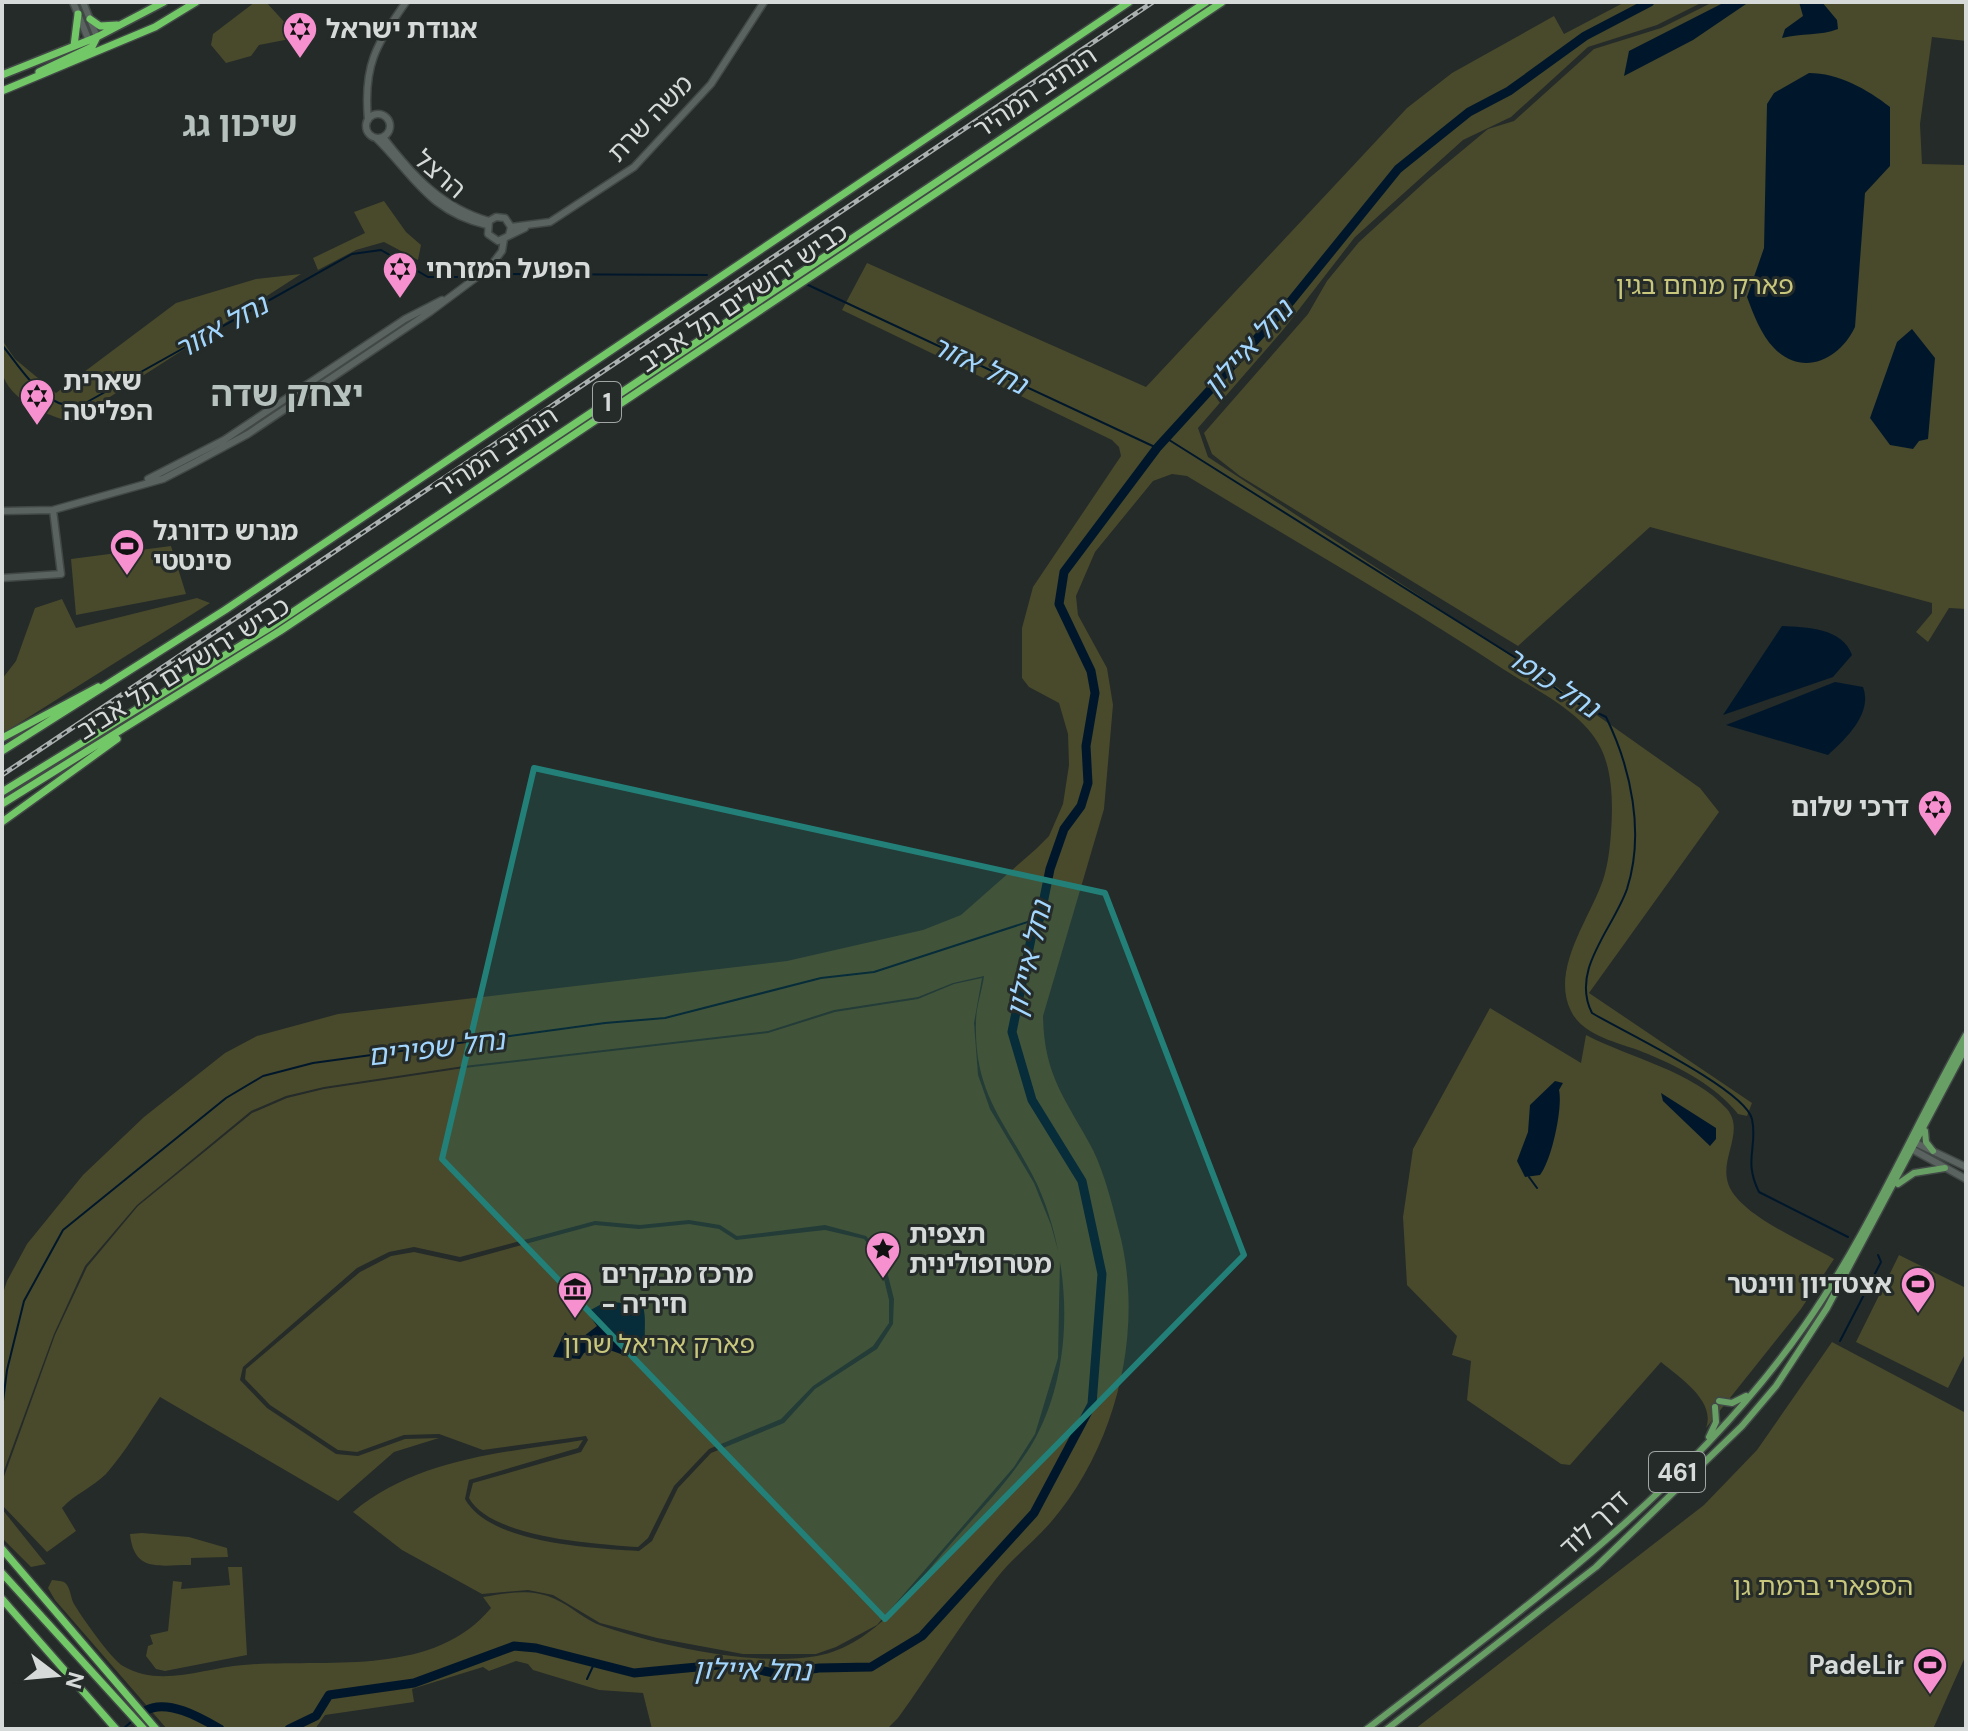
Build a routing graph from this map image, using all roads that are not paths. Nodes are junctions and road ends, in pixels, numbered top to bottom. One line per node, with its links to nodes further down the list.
1 (73, 2): 10 (street)
2 (83, 2): 11 (street)
3 (164, 2): 12 (highway)
4 (196, 2): 13 (highway)
5 (406, 2): 17 (street)
6 (764, 2): 20 (street, משה שרת)
7 (1129, 2): 26 (highway, כביש ירושלים תל אביב / 1)
8 (1206, 2): 30 (highway, הנתיב המהיר / 1)
9 (1222, 2): 27 (highway, כביש ירושלים תל אביב / 1)
10 (78, 14): 13 (street); 14 (highway)
11 (90, 19): 12 (highway); 13 (street)
12 (123, 24): 13 (highway)
13 (94, 45): 14 (highway); 16 (highway)
14 (74, 46): 15 (highway)
15 (2, 75)
16 (2, 91)
17 (371, 117): 18 (street); 18 (street)
18 (380, 138): 19 (street, הרצל)
19 (488, 223): 21 (street, הרצל); 22 (street)
20 (532, 225): 21 (street, משה שרת); 22 (street, משה שרת)
21 (511, 227): 22 (street)
22 (504, 239): 23 (street)
23 (53, 510): 24 (street); 25 (street)
24 (2, 511)
25 (2, 578)
26 (142, 663): 28 (highway); 29 (highway, כביש ירושלים תל אביב / 1)
27 (183, 693): 31 (highway, כביש ירושלים תל אביב / 1); 32 (highway)
28 (2, 738)
29 (2, 751)
30 (2, 792)
31 (2, 804)
32 (2, 822)
33 (1966, 1035): 37 (main road, 461)
34 (1966, 1047): 35 (main road, 461)
35 (1927, 1123): 36 (main road, 461); 39 (main road)
36 (1916, 1143): 37 (street); 38 (main road, דרך לוד / 461); 39 (street)
37 (1906, 1144): 38 (street); 44 (main road, דרך לוד / 461)
38 (1912, 1151): 41 (street); 43 (main road, דרך לוד / 461)
39 (1933, 1151): 40 (street)
40 (1966, 1167)
41 (1945, 1168): 42 (street); 43 (main road)
42 (1966, 1179)
43 (1891, 1193): 53 (main road, דרך לוד / 461)
44 (1752, 1392): 45 (main road, דרך לוד / 461); 45 (main road)
45 (1703, 1447): 52 (main road, דרך לוד / 461)
46 (2, 1549): 49 (highway)
47 (2, 1573): 51 (highway)
48 (2, 1599): 50 (highway)
49 (154, 1727)
50 (116, 1729)
51 (144, 1729)
52 (1367, 1729)
53 (1387, 1729)

